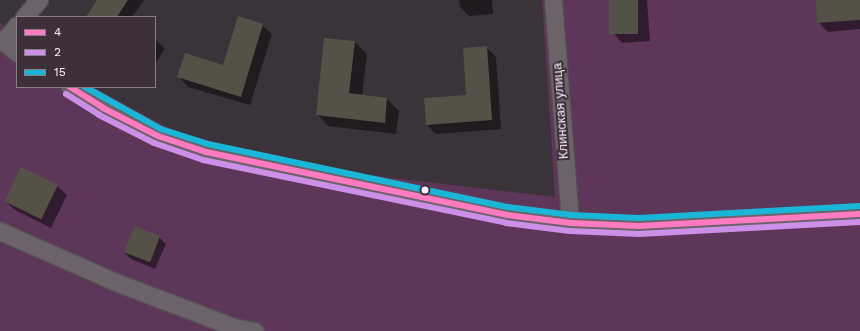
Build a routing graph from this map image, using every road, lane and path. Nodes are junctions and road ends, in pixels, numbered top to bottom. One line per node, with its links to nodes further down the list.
1 (39, 0): 3 (street)
2 (553, 0): 9 (street, Клинская улица)
3 (25, 16)
4 (16, 26): 5 (street)
5 (1, 41): 6 (street)
6 (16, 52)
7 (72, 88): 9 (street)
8 (860, 214): 9 (street)
9 (570, 222)
10 (0, 231): 11 (street)
11 (255, 331)

